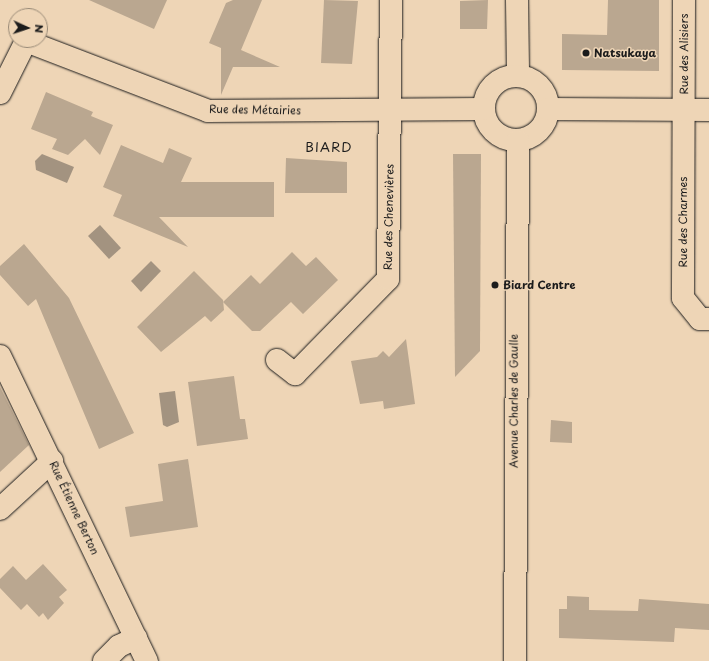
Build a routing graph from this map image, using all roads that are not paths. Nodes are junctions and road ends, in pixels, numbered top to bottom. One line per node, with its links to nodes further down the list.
1 (390, 0): 9 (street, Rue des Chenevières)
2 (517, 0): 4 (street)
3 (684, 0): 6 (street, Rue des Alisiers)
4 (518, 75): 7 (street); 8 (street)
5 (0, 93): 9 (street, Rue des Métairies)
6 (683, 108): 8 (street); 10 (street); 12 (street, Rue des Charmes)
7 (483, 109): 9 (street, Rue des Métairies); 11 (street)
8 (548, 109): 11 (street)
9 (390, 110): 14 (street, Rue des Chenevières)
10 (709, 110)
11 (518, 141): 20 (street, Avenue Charles de Gaulle)
12 (709, 319)
13 (0, 356): 15 (street, Rue Étienne Berton)
14 (277, 360)
15 (52, 462): 16 (street); 17 (street, Rue Étienne Berton)
16 (0, 509)
17 (136, 638): 18 (street); 19 (street, Rue Étienne Berton)
18 (104, 661)
19 (147, 661)
20 (515, 661)

